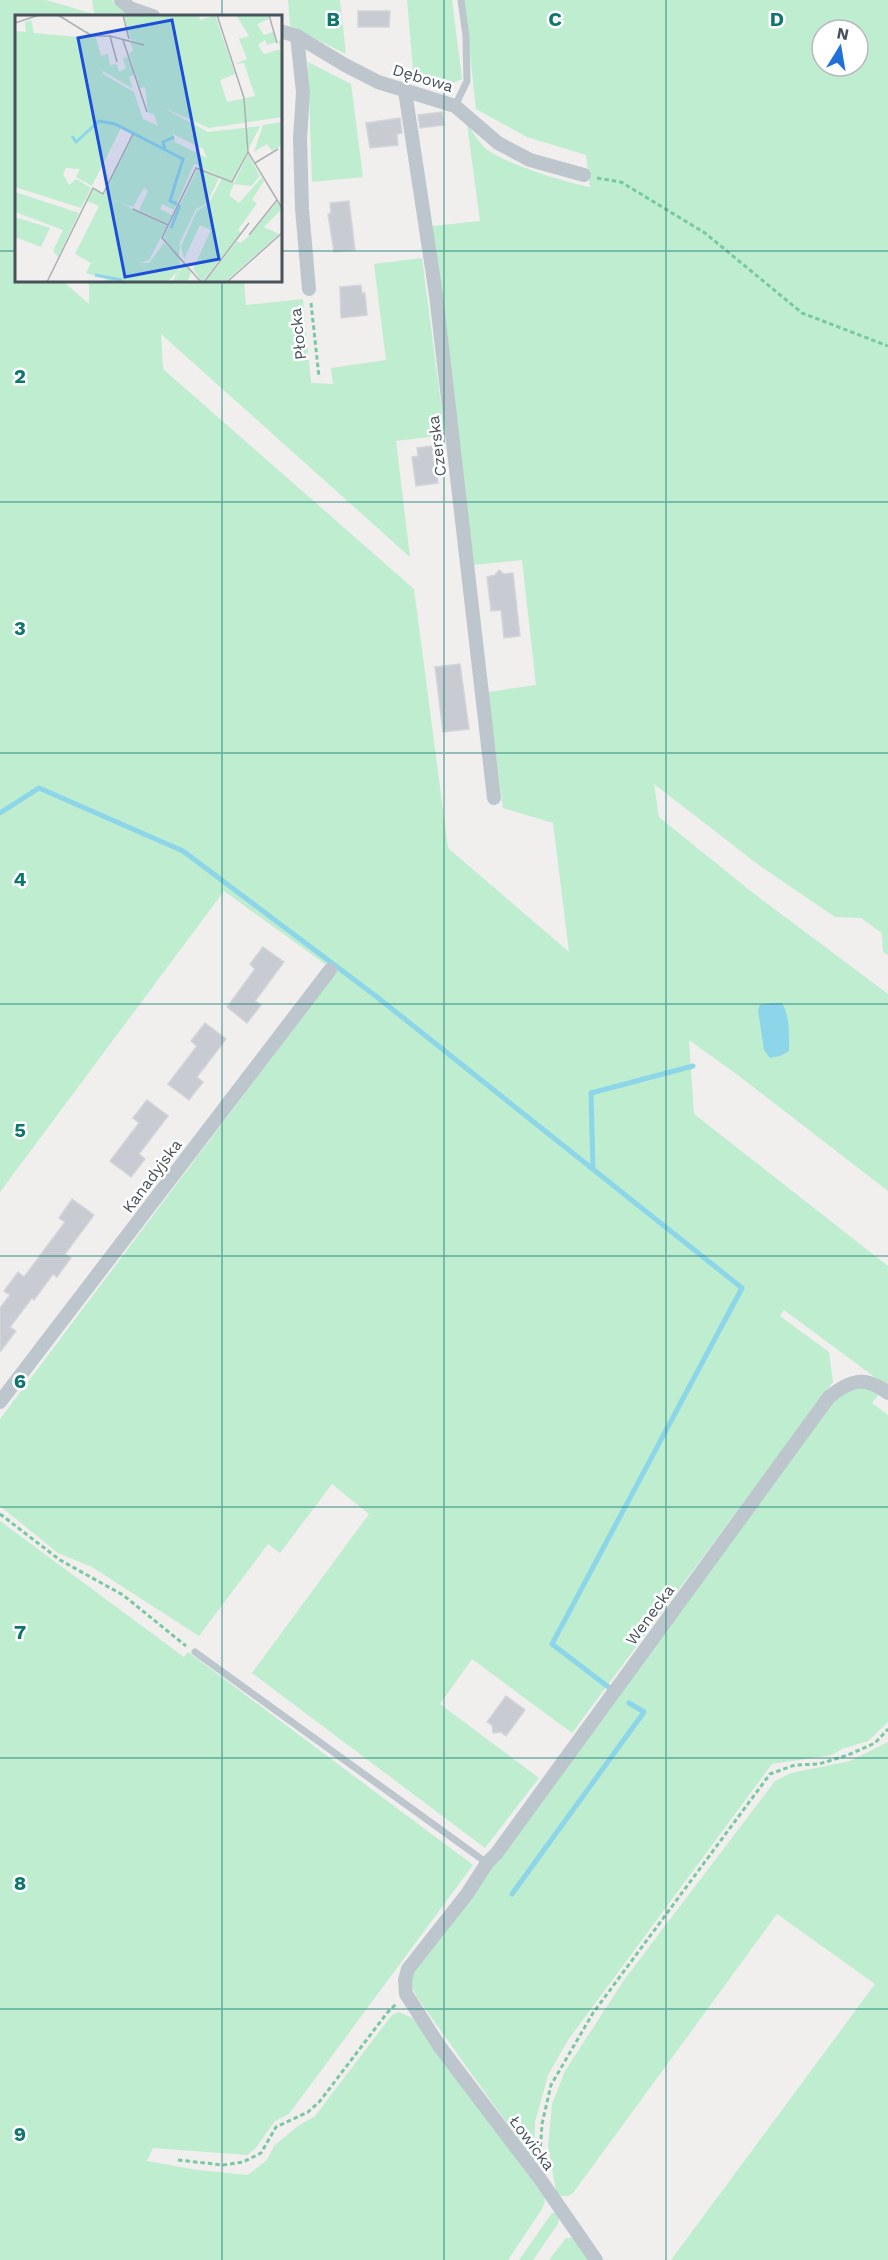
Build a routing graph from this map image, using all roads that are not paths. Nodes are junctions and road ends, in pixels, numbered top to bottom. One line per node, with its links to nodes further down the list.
1 (121, 0): 3 (street)
2 (461, 0): 7 (lane)
3 (150, 15)
4 (282, 32): 5 (street, Dębowa)
5 (297, 36): 6 (street, Dębowa); 9 (street, Płocka)
6 (405, 91): 7 (street, Dębowa); 10 (street, Czerska)
7 (455, 106): 8 (street, Dębowa)
8 (584, 175)
9 (309, 289)
10 (494, 798)
11 (330, 970): 13 (street, Kanadyjska)
12 (888, 1393): 15 (street, Wenecka)
13 (0, 1402)
14 (195, 1652): 15 (lane)
15 (487, 1863): 16 (street, Wenecka)
16 (406, 1994): 17 (street, Łowicka)
17 (596, 2260)

